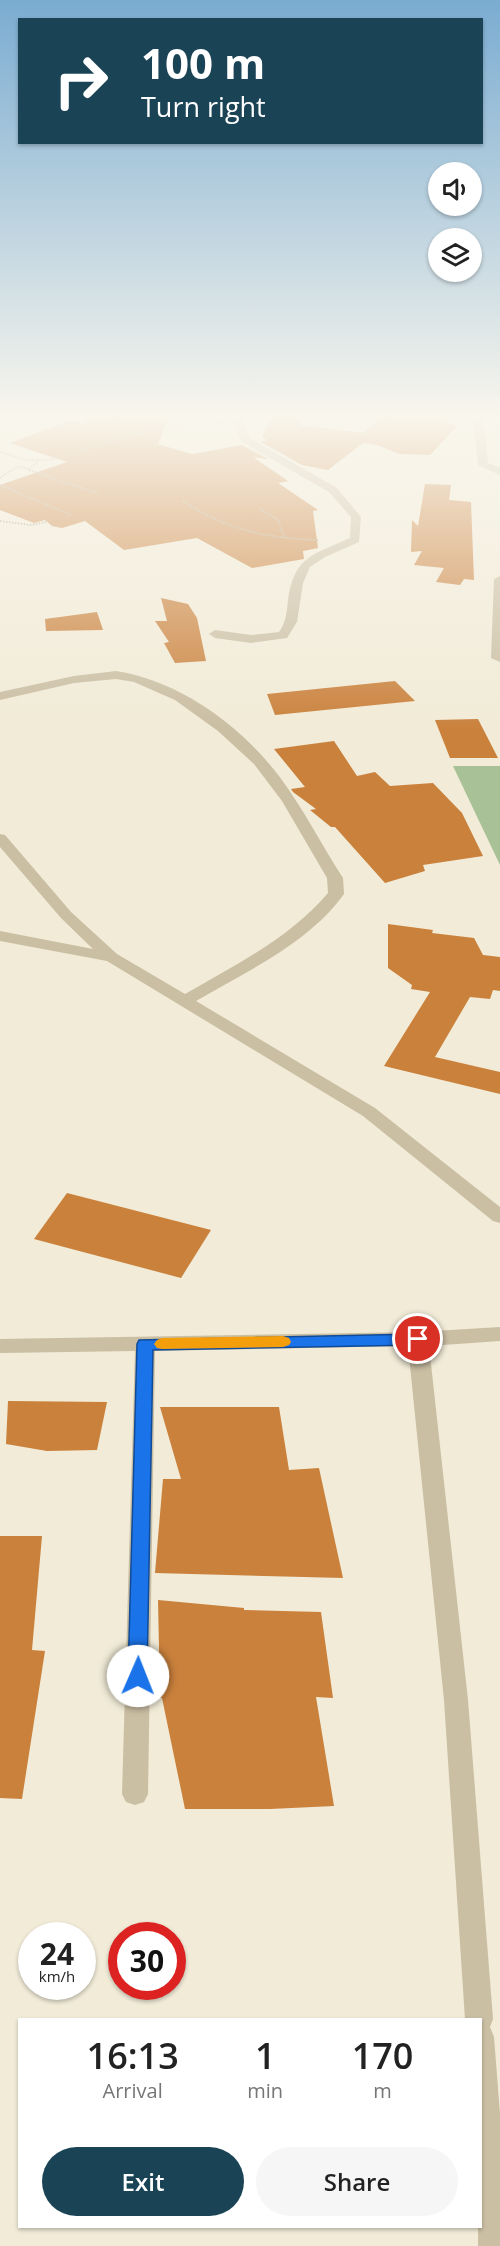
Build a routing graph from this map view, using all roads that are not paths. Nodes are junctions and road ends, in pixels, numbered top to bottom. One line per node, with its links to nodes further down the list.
1 (356, 521): 3 (street)
2 (500, 579): 4 (street)
3 (215, 634)
4 (500, 658)
5 (0, 696): 9 (street)
6 (0, 838): 8 (street)
7 (0, 936): 8 (street)
8 (111, 957): 9 (street)
9 (185, 1001): 10 (street)
10 (500, 1217)
11 (500, 1334): 12 (street)
12 (418, 1339): 13 (street); 16 (street)
13 (145, 1344): 14 (street); 15 (street)
14 (0, 1346)
15 (135, 1794)
16 (479, 2018)
17 (482, 2067): 18 (street)
18 (494, 2246)

